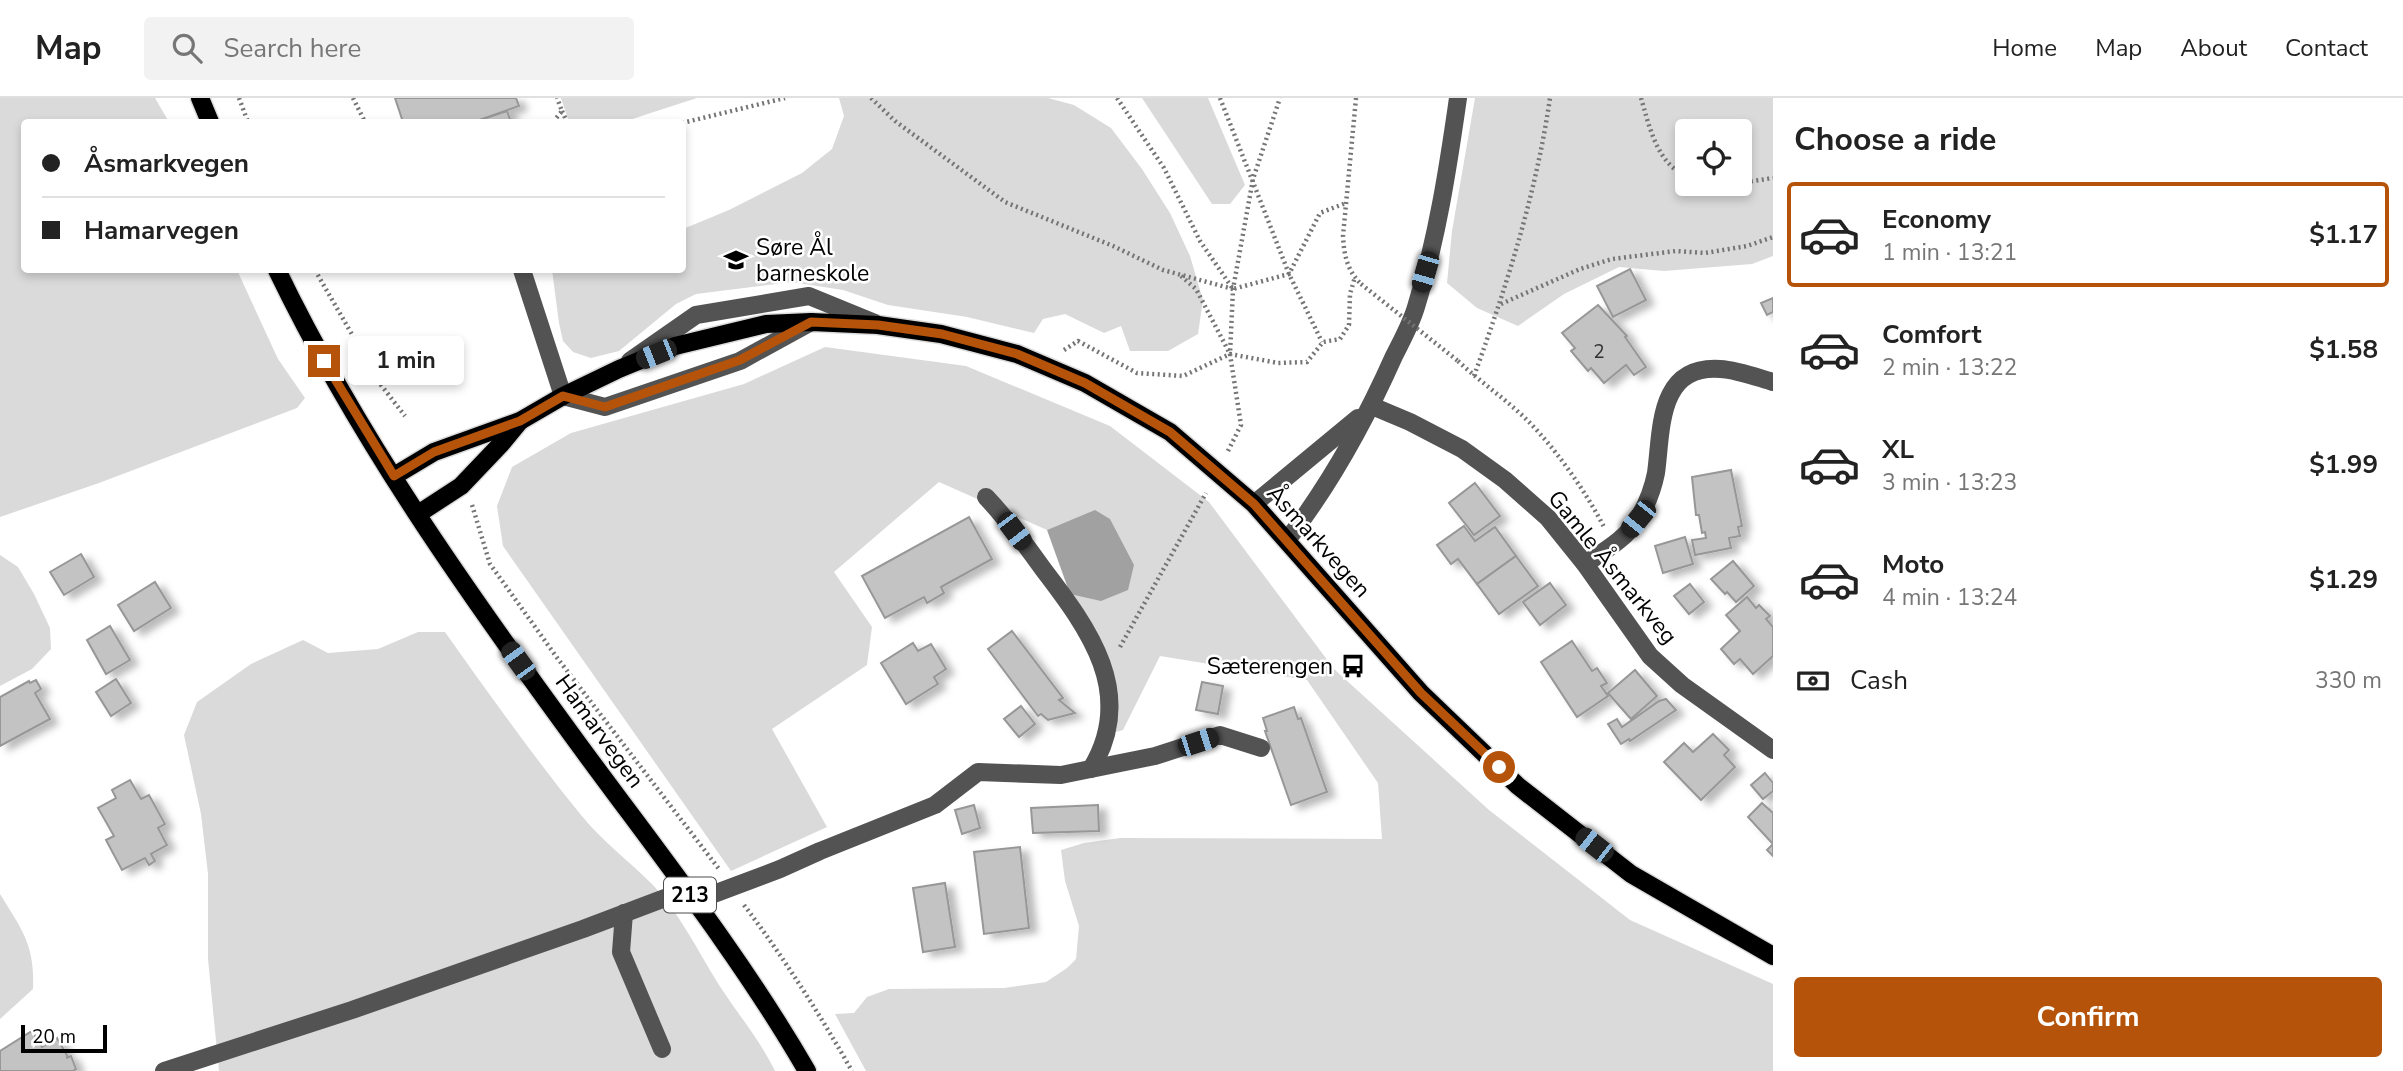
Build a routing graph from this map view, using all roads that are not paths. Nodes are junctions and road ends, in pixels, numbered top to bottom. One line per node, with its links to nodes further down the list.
1 (200, 98): 3 (main road)
2 (1458, 98): 11 (street)
3 (209, 119)
4 (279, 273): 13 (main road, Hamarvegen / 213)
5 (523, 273): 10 (street)
6 (811, 322): 7 (main road, Åsmarkvegen); 8 (main road, Åsmarkvegen); 10 (street)
7 (878, 325): 8 (street); 15 (main road, Åsmarkvegen)
8 (619, 369): 10 (main road, Åsmarkvegen)
9 (1773, 382): 18 (street)
10 (563, 396): 12 (main road, Åsmarkvegen)
11 (1372, 406): 15 (street); 17 (street); 18 (street, Gamle Åsmarkveg)
12 (520, 421): 13 (main road, Åsmarkvegen); 16 (main road, Åsmarkvegen)
13 (394, 476): 16 (main road, Hamarvegen / 213)
14 (986, 497): 21 (street)
15 (1254, 504): 17 (main road, Åsmarkvegen)
16 (418, 514): 22 (main road, Hamarvegen / 213)
17 (1288, 540): 24 (main road, Åsmarkvegen)
18 (1585, 564): 20 (street, Gamle Åsmarkveg)
19 (1261, 748): 21 (street)
20 (1773, 750)
21 (1091, 769): 22 (street)
22 (695, 901): 23 (street); 27 (main road, Hamarvegen / 213)
23 (624, 914): 25 (street); 26 (street)
24 (1773, 956)
25 (662, 1049)
26 (164, 1071)
27 (807, 1071)

